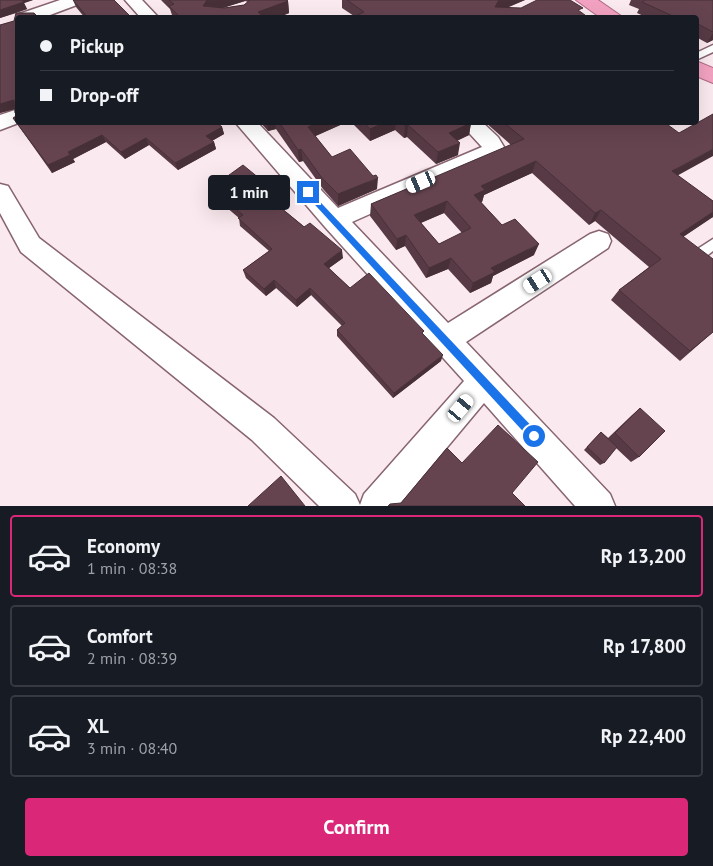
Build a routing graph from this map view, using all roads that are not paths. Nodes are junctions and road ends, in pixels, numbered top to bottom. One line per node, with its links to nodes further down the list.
1 (76, 0): 4 (street)
2 (135, 0): 5 (street)
3 (585, 0): 6 (highway)
4 (32, 15)
5 (148, 15)
6 (609, 15)
7 (713, 48): 8 (lane)
8 (702, 70)
9 (15, 117): 10 (street)
10 (0, 124)
11 (248, 125): 14 (street)
12 (472, 125): 14 (street)
13 (0, 192): 20 (street)
14 (334, 220): 18 (street)
15 (599, 241): 18 (street)
16 (713, 244): 17 (lane)
17 (700, 254)
18 (446, 340): 19 (street)
19 (484, 380): 21 (street); 22 (street)
20 (343, 506)
21 (376, 506)
22 (598, 506)

